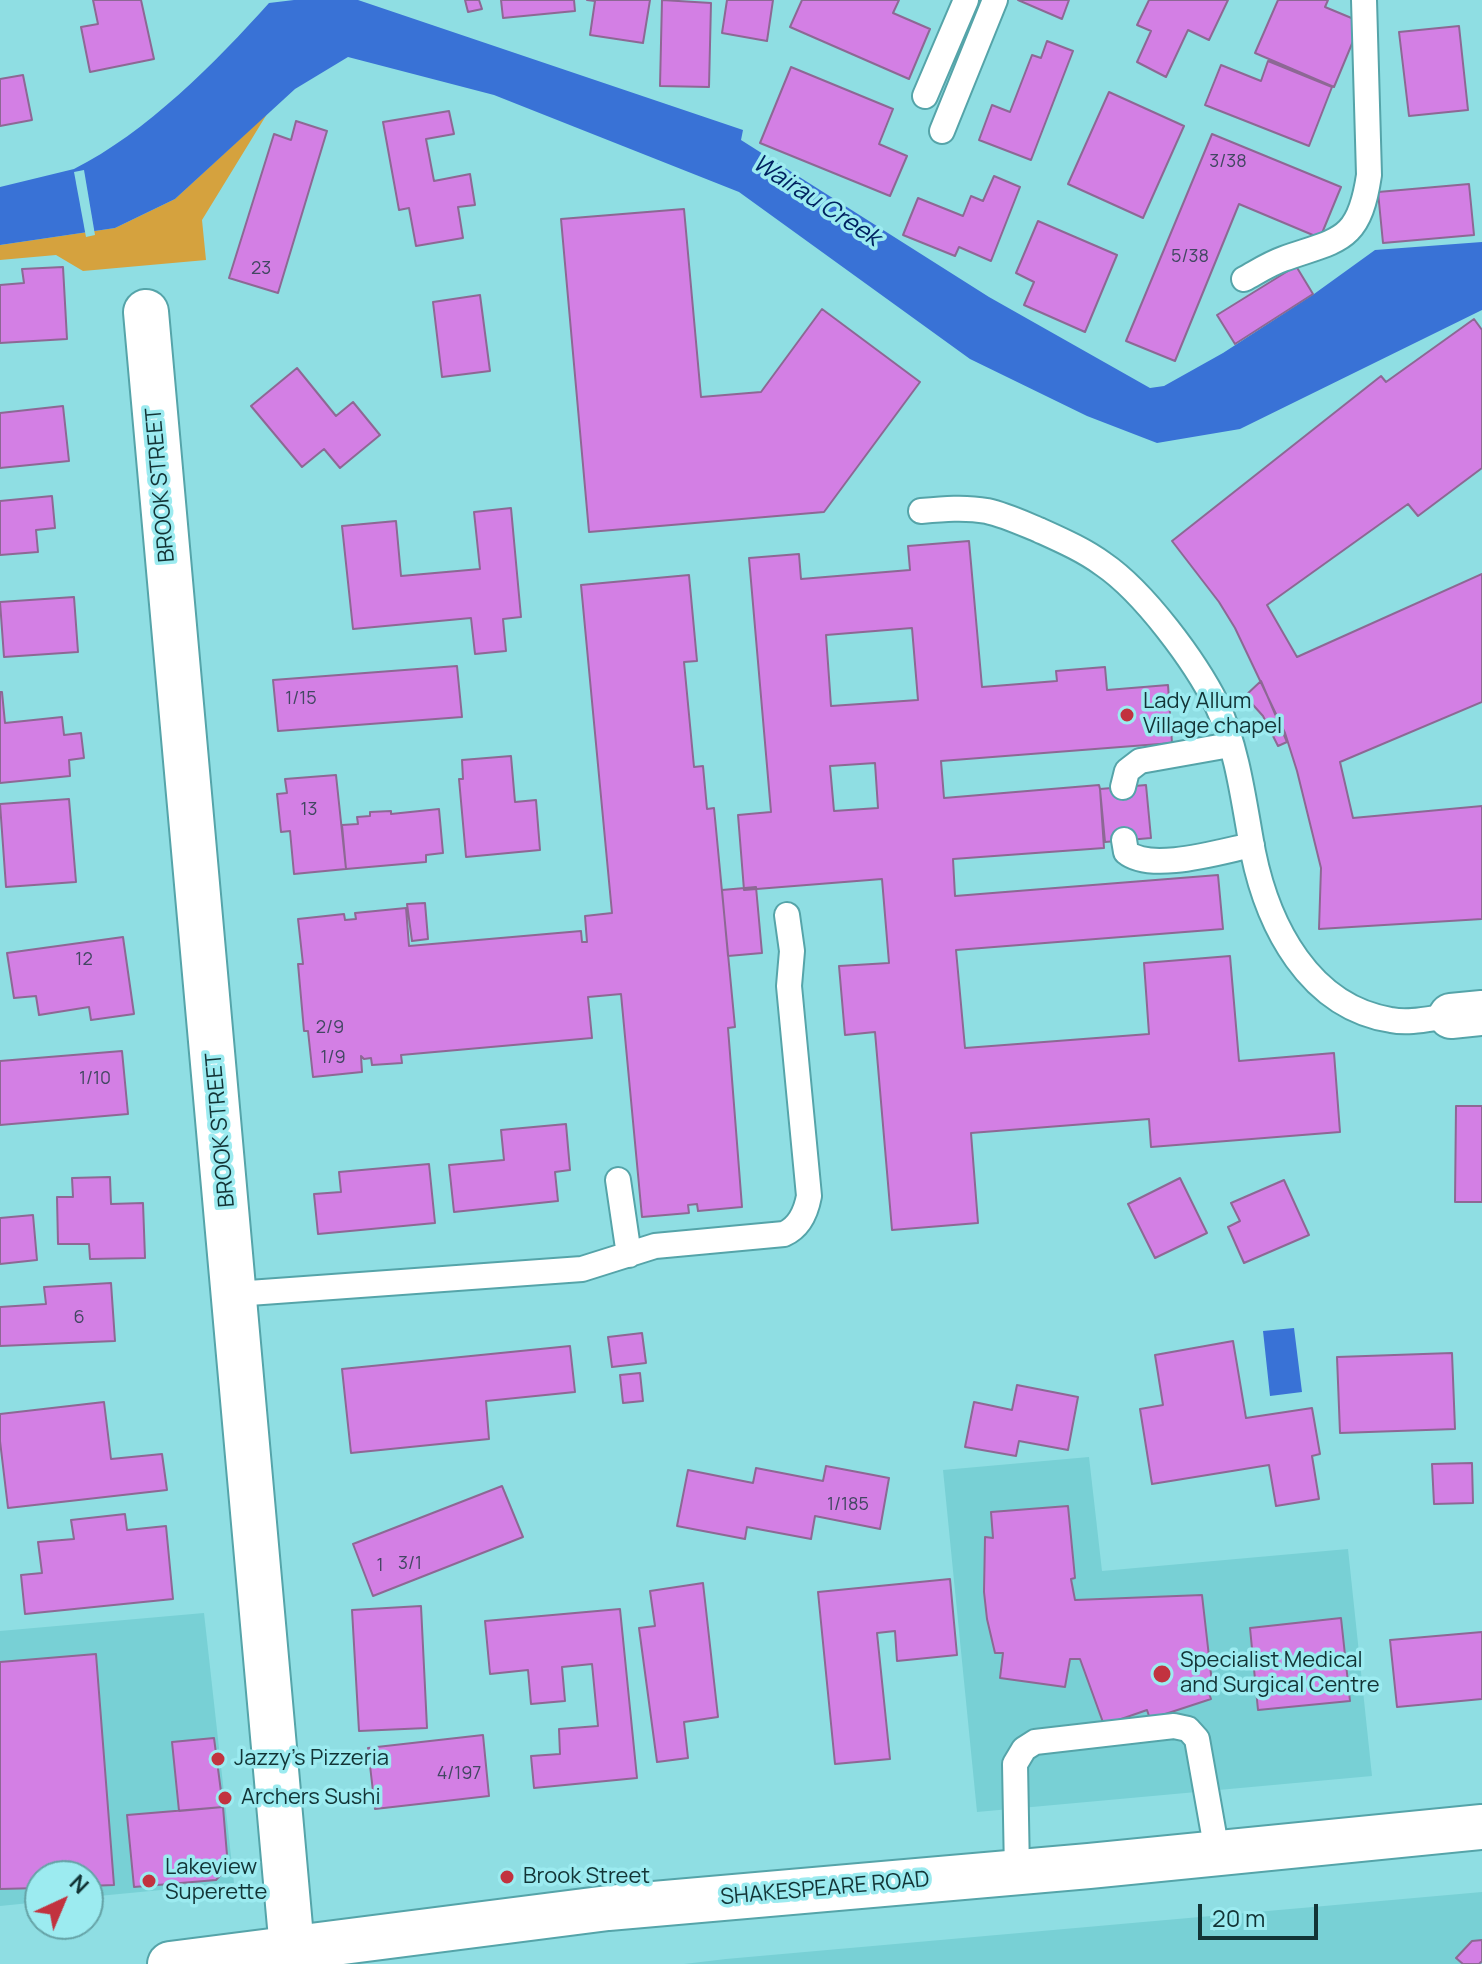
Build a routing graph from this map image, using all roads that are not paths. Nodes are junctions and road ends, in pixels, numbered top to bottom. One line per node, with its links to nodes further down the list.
1 (966, 0): 4 (lane)
2 (995, 0): 5 (lane)
3 (1364, 0): 6 (lane)
4 (925, 96)
5 (942, 131)
6 (1244, 279)
7 (146, 312): 17 (street, BROOK STREET)
8 (921, 511): 9 (lane)
9 (1230, 745): 10 (lane); 12 (lane)
10 (1123, 787)
11 (1124, 840): 12 (lane)
12 (1252, 845): 14 (lane)
13 (787, 915): 16 (lane)
14 (1466, 1014)
15 (618, 1180): 16 (lane)
16 (629, 1255): 17 (lane)
17 (235, 1294): 21 (street, BROOK STREET)
18 (1482, 1827): 19 (street, SHAKESPEARE ROAD)
19 (1217, 1852): 20 (street, SHAKESPEARE ROAD); 20 (lane)
20 (1017, 1872): 21 (street, SHAKESPEARE ROAD)
21 (292, 1949): 22 (street, SHAKESPEARE ROAD)
22 (170, 1964)

